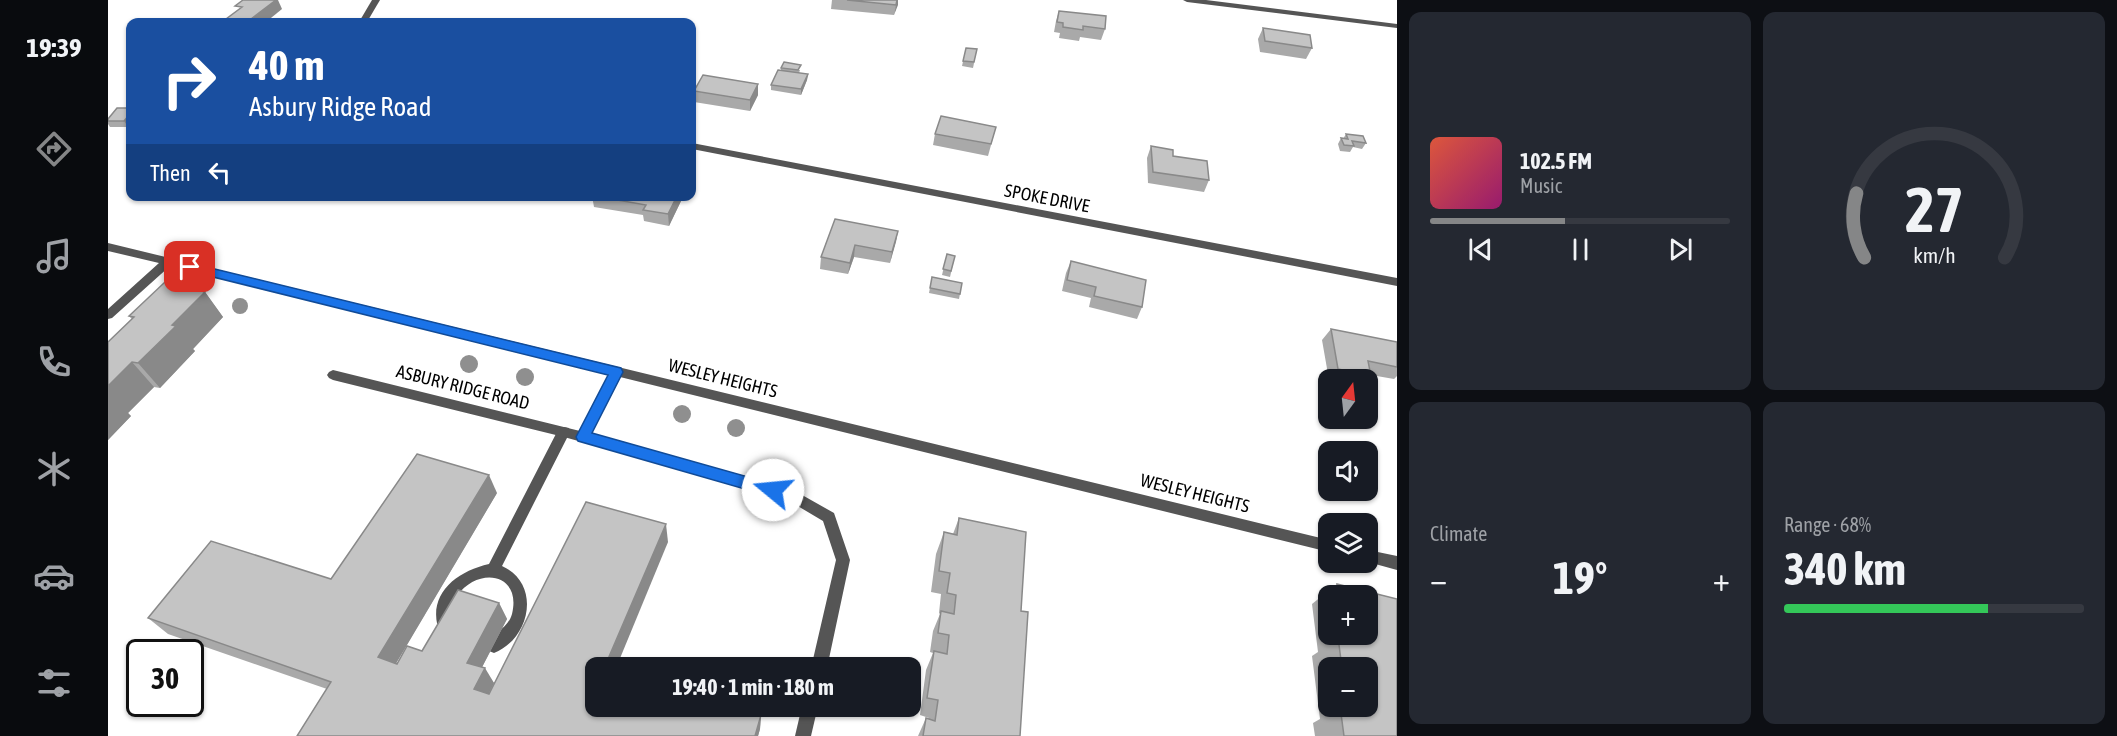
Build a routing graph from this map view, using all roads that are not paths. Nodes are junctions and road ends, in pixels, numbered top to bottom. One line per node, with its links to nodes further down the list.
1 (376, 0): 3 (street)
2 (1187, 0): 4 (street)
3 (365, 18)
4 (1397, 26)
5 (696, 147): 8 (street, SPOKE DRIVE)
6 (108, 247): 7 (street, WESLEY HEIGHTS)
7 (167, 262): 9 (street); 10 (street, WESLEY HEIGHTS)
8 (1397, 282)
9 (108, 315)
10 (616, 372): 13 (street); 14 (street, WESLEY HEIGHTS)
11 (333, 375): 12 (street, ASBURY RIDGE ROAD)
12 (564, 432): 13 (street, ASBURY RIDGE ROAD); 17 (street)
13 (583, 437): 20 (street, ASBURY RIDGE ROAD)
14 (1318, 543)
15 (1378, 558): 16 (street)
16 (1397, 563)
17 (493, 570): 18 (street); 19 (street)
18 (450, 636)
19 (494, 646)
20 (821, 657)
21 (807, 717): 22 (street)
22 (803, 736)

